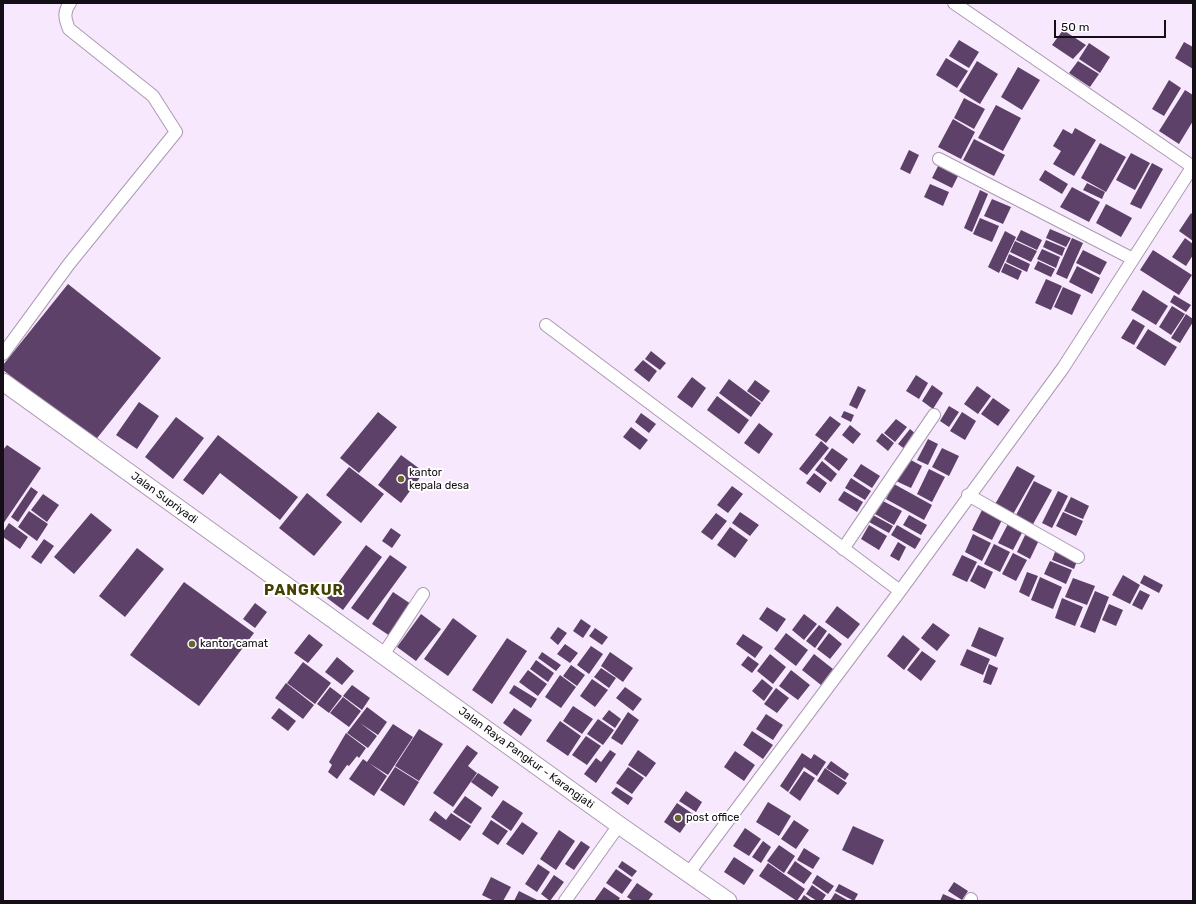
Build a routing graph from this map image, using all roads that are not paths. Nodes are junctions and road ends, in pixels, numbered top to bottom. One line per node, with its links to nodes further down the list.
1 (70, 3): 7 (street)
2 (954, 3): 4 (street)
3 (939, 159): 5 (street)
4 (1193, 167): 5 (street)
5 (1132, 259): 10 (street)
6 (546, 325): 11 (street)
7 (3, 354)
8 (3, 382): 15 (main road, Jalan Supriyadi)
9 (934, 415): 11 (street)
10 (968, 495): 12 (street); 13 (street)
11 (843, 549): 13 (street)
12 (1078, 557)
13 (900, 591): 18 (street)
14 (422, 594): 16 (street)
15 (324, 614): 16 (main road, Jalan Raya Pangkur - Karangjati)
16 (383, 655): 17 (main road, Jalan Raya Pangkur - Karangjati)
17 (619, 825): 18 (main road, Jalan Raya Pangkur - Karangjati); 19 (street)
18 (688, 874): 20 (main road, Jalan Raya Pangkur - Karangjati)
19 (565, 901)
20 (728, 901)

